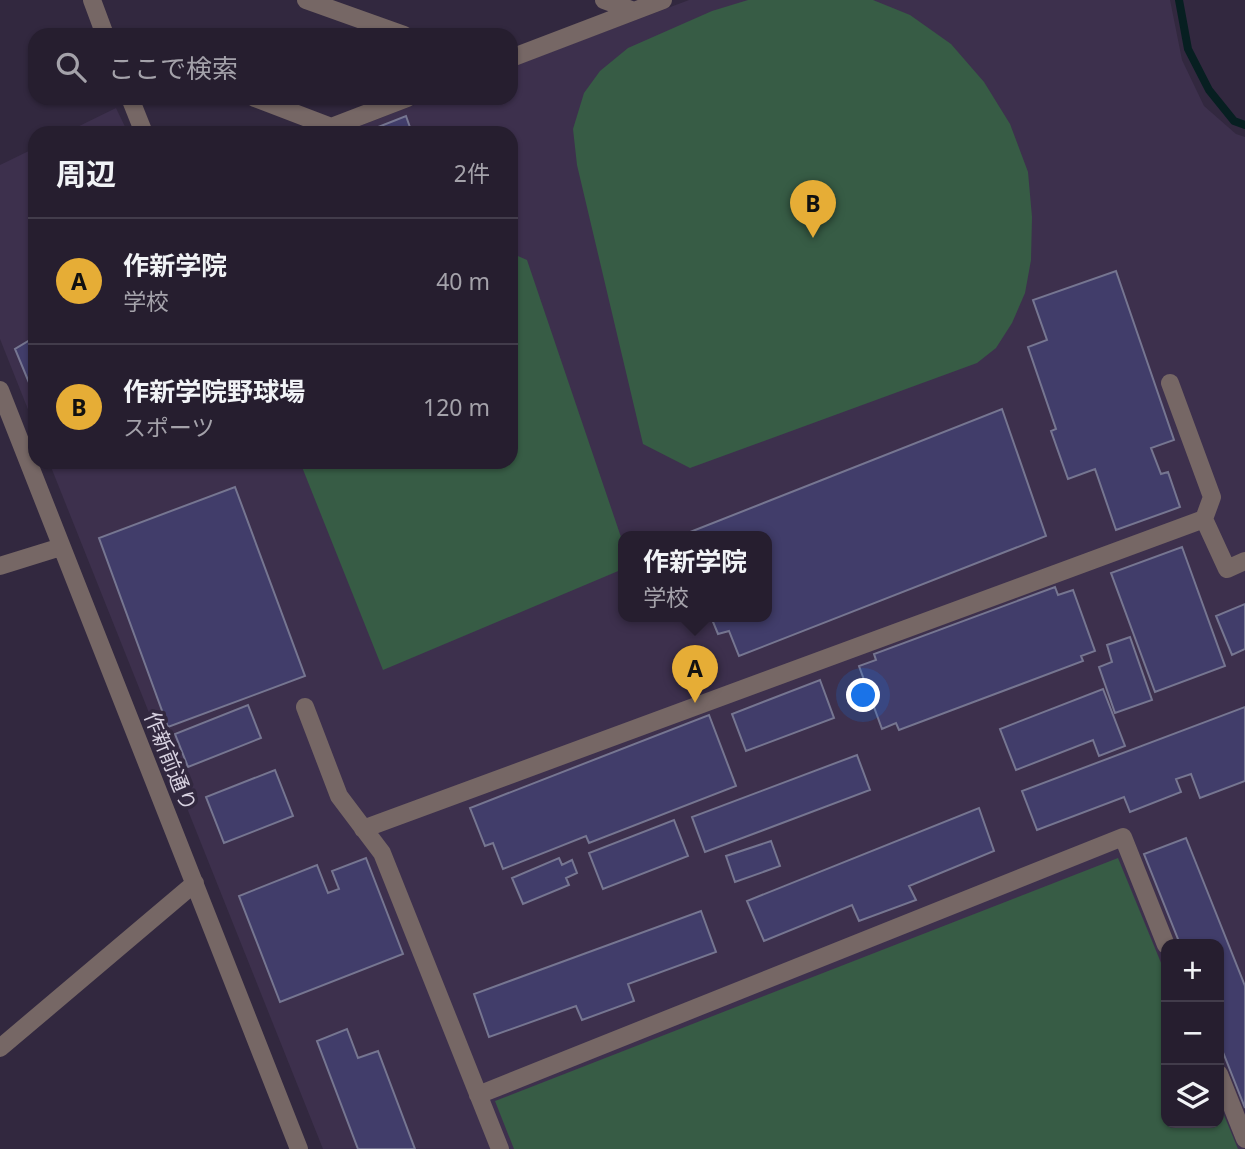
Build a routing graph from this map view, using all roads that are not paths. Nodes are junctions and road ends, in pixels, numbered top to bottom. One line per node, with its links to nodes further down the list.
1 (92, 0): 6 (street)
2 (306, 0): 7 (street)
3 (604, 0): 5 (street)
4 (663, 0): 5 (street)
5 (634, 11): 8 (street)
6 (102, 28)
7 (384, 28)
8 (518, 55)
9 (134, 105): 12 (street)
10 (270, 105): 13 (street)
11 (389, 105): 14 (street)
12 (141, 126)
13 (315, 126)
14 (334, 126)
15 (1170, 383): 19 (street)
16 (0, 390): 17 (street, 作新前通り)
17 (28, 462)
18 (31, 469): 20 (street, 作新前通り)
19 (1204, 519): 21 (street); 24 (street)
20 (61, 547): 22 (street); 25 (street, 作新前通り)
21 (1245, 561)
22 (0, 566)
23 (305, 707): 24 (street)
24 (363, 829): 29 (street)
25 (195, 883): 27 (street); 31 (street, 作新前通り)
26 (1164, 939): 29 (street)
27 (0, 1048)
28 (1224, 1086): 30 (street)
29 (478, 1095): 32 (street)
30 (1245, 1139)
31 (292, 1147)
32 (500, 1149)

